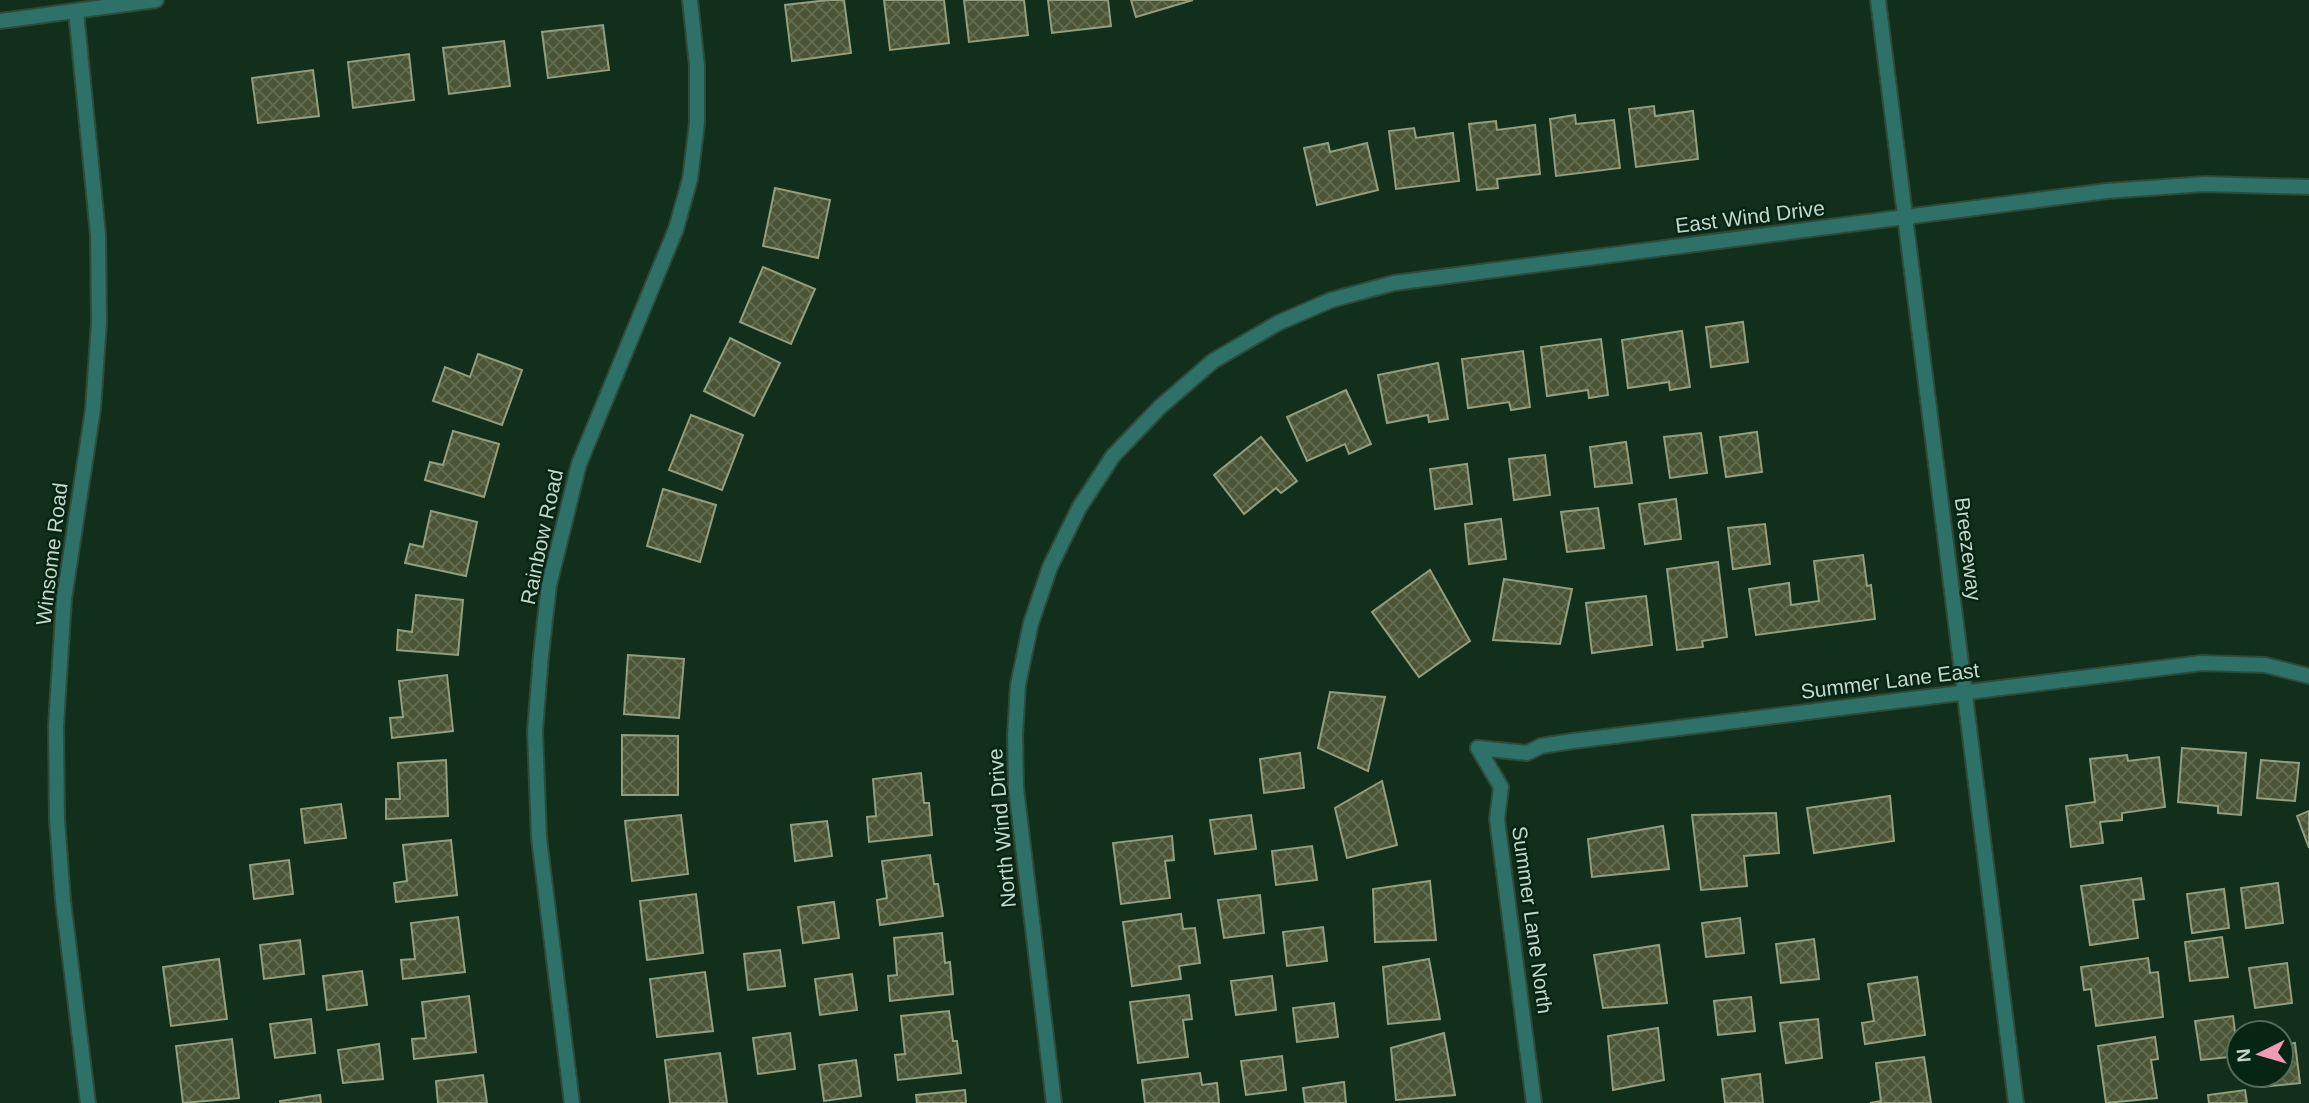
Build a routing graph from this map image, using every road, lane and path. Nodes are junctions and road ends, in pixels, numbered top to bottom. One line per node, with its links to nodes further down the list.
1 (156, 0): 4 (street)
2 (690, 0): 13 (street, Rainbow Road)
3 (1878, 0): 7 (street, Breezeway)
4 (76, 10): 5 (street); 12 (street, Winsome Road)
5 (0, 20)
6 (2309, 187): 7 (street, East Wind Drive)
7 (1906, 217): 8 (street, East Wind Drive); 10 (street, Breezeway)
8 (1213, 361): 14 (street, North Wind Drive)
9 (2309, 676): 10 (street, Summer Lane East)
10 (1965, 692): 11 (street, Summer Lane East); 16 (street, Breezeway)
11 (1478, 748): 15 (street, Summer Lane North)
12 (88, 1103)
13 (572, 1103)
14 (1054, 1103)
15 (1534, 1103)
16 (2016, 1103)

